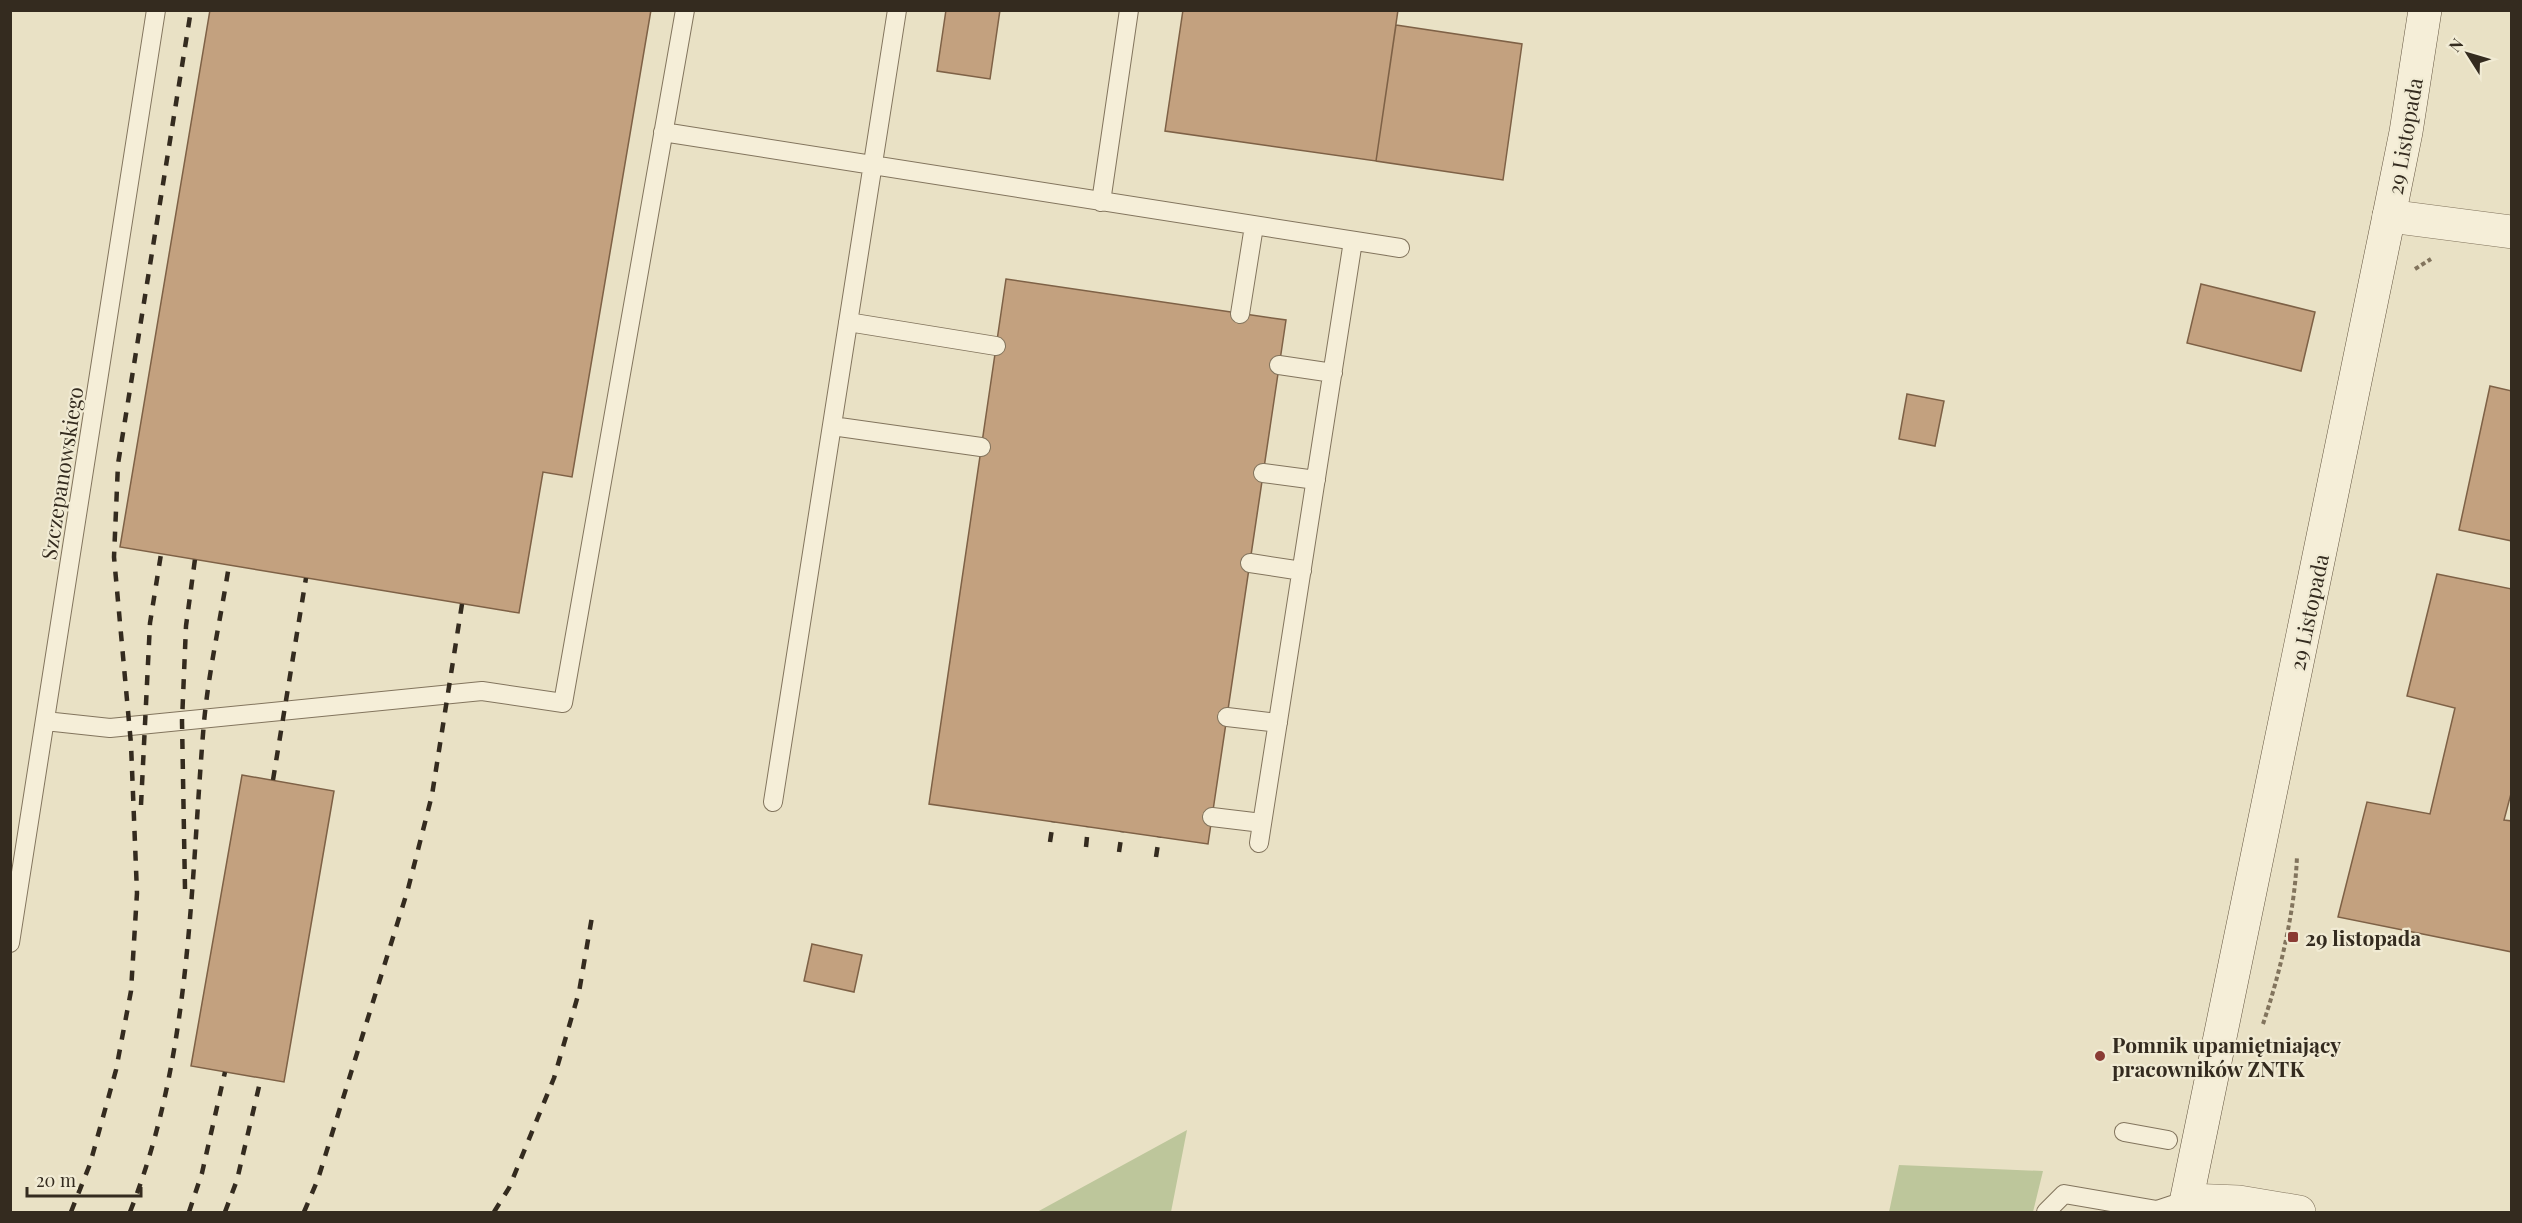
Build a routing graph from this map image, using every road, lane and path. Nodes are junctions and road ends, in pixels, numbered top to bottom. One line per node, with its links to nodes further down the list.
1 (156, 10): 26 (lane, Szczepanowskiego)
2 (685, 10): 6 (lane)
3 (897, 10): 7 (lane)
4 (1129, 10): 8 (lane)
5 (2425, 10): 9 (street, 29 Listopada)
6 (663, 132): 7 (lane); 26 (lane)
7 (873, 166): 8 (lane); 15 (lane)
8 (1101, 202): 10 (lane)
9 (2389, 216): 11 (street); 35 (street, 29 Listopada)
10 (1254, 225): 12 (lane); 14 (lane)
11 (2511, 232)
12 (1353, 241): 13 (lane); 18 (lane)
13 (1400, 248)
14 (1240, 314)
15 (848, 322): 16 (lane); 19 (lane)
16 (996, 346)
17 (1279, 365): 18 (lane)
18 (1333, 373): 22 (lane)
19 (832, 426): 20 (lane); 28 (lane)
20 (981, 447)
21 (1263, 472): 22 (lane)
22 (1316, 480): 24 (lane)
23 (1250, 563): 24 (lane)
24 (1302, 572): 27 (lane)
25 (1227, 717): 27 (lane)
26 (45, 721): 32 (lane, Szczepanowskiego)
27 (1278, 723): 30 (lane)
28 (773, 802)
29 (1212, 817): 30 (lane)
30 (1262, 823): 31 (lane)
31 (1259, 843)
32 (10, 943)
33 (2124, 1132): 34 (lane)
34 (2168, 1140)
35 (2186, 1206): 36 (lane); 37 (street)
36 (2046, 1212)
37 (2298, 1212)

